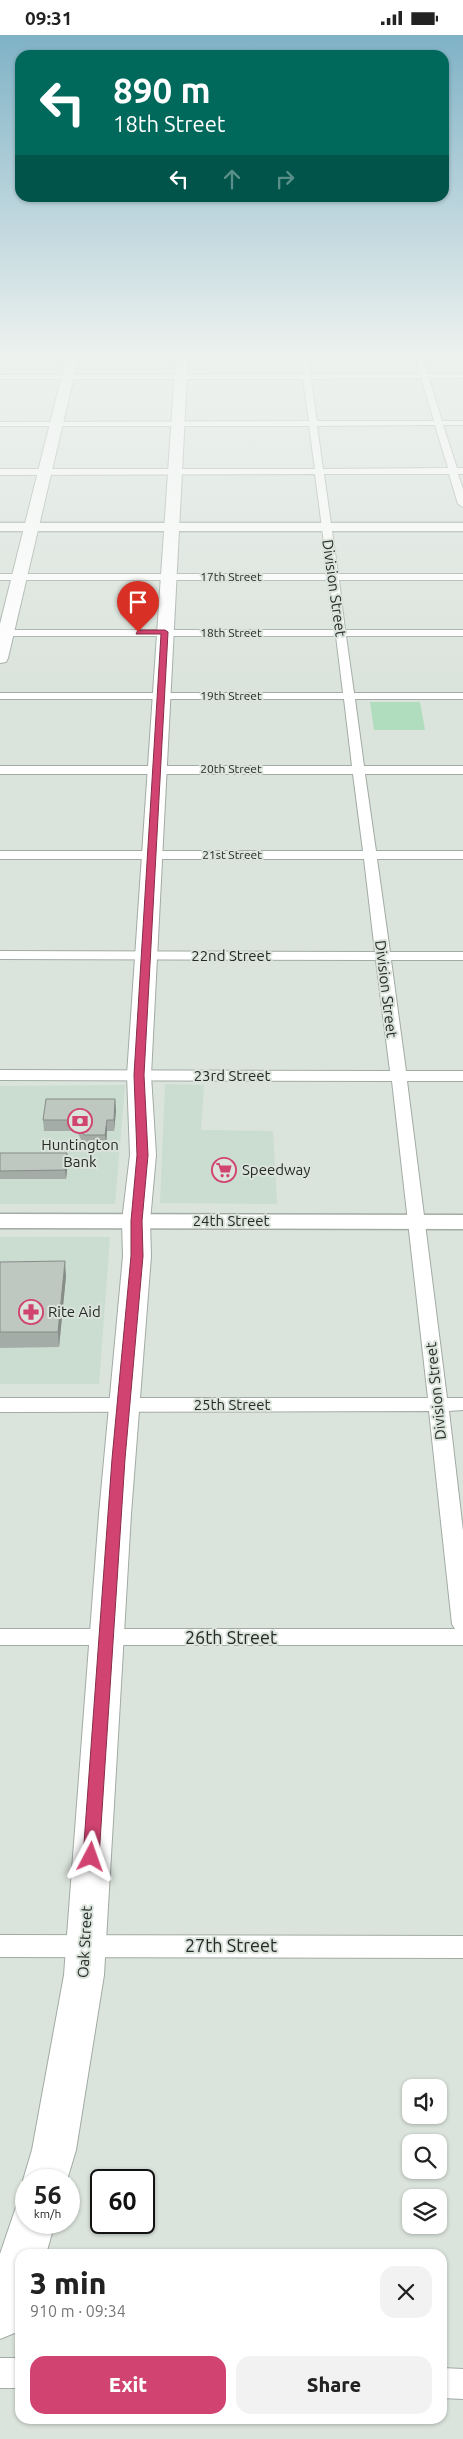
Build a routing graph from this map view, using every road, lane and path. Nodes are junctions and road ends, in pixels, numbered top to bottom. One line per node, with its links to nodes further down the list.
1 (46, 467): 5 (main road)
2 (175, 467): 6 (main road, Oak Street)
3 (318, 467): 7 (street, Division Street)
4 (452, 467): 8 (street)
5 (45, 471): 6 (street); 10 (street); 13 (main road)
6 (175, 471): 7 (street); 14 (main road, Oak Street)
7 (318, 471): 8 (street); 15 (street, Division Street)
8 (453, 471): 9 (street); 11 (street)
9 (463, 471)
10 (0, 472)
11 (463, 504)
12 (0, 527): 13 (street)
13 (31, 527): 14 (street); 18 (main road)
14 (172, 527): 15 (street); 19 (main road, Oak Street)
15 (326, 527): 16 (street); 20 (street, Division Street)
16 (463, 527)
17 (0, 577): 18 (street, 17th Street)
18 (19, 577): 19 (street, 17th Street); 23 (main road)
19 (169, 577): 20 (street, 17th Street); 22 (main road, Oak Street)
20 (332, 577): 21 (street, 17th Street); 24 (street, Division Street)
21 (463, 577)
22 (165, 632): 23 (street, 18th Street); 24 (street, 18th Street); 28 (main road, Oak Street)
23 (3, 633): 26 (main road)
24 (340, 633): 25 (street, 18th Street); 29 (street, Division Street)
25 (463, 633)
26 (0, 658)
27 (0, 696): 28 (street, 19th Street)
28 (162, 696): 29 (street, 19th Street); 31 (main road, Oak Street)
29 (348, 696): 30 (street, 19th Street); 32 (street, Division Street)
30 (463, 696)
31 (156, 769): 32 (street, 20th Street); 33 (street, 20th Street); 36 (main road, Oak Street)
32 (357, 769): 34 (street, 20th Street); 37 (street, Division Street)
33 (0, 770)
34 (463, 770)
35 (0, 855): 36 (street, 21st Street)
36 (150, 855): 37 (street, 21st Street); 40 (main road, Oak Street)
37 (368, 855): 38 (street, 21st Street); 41 (street, Division Street)
38 (463, 855)
39 (0, 955): 40 (street, 22nd Street)
40 (146, 956): 41 (street, 22nd Street); 44 (main road, Oak Street)
41 (381, 956): 42 (street, 22nd Street); 45 (street, Division Street)
42 (463, 956)
43 (0, 1075): 44 (street, 23rd Street)
44 (139, 1075): 45 (street, 23rd Street); 48 (main road, Oak Street)
45 (397, 1076): 46 (street, 23rd Street); 49 (street, Division Street)
46 (463, 1076)
47 (0, 1221): 48 (street, 24th Street)
48 (136, 1221): 49 (street, 24th Street); 53 (main road, Oak Street)
49 (418, 1222): 50 (street, 24th Street); 54 (street, Division Street)
50 (463, 1222)
51 (463, 1404): 54 (street, 25th Street)
52 (0, 1405): 53 (street, 25th Street)
53 (123, 1405): 54 (street, 25th Street); 58 (main road, Oak Street)
54 (437, 1405): 55 (street, Division Street)
55 (463, 1624)
56 (0, 1637): 58 (street, 26th Street)
57 (463, 1637): 58 (street, 26th Street)
58 (106, 1638): 60 (main road, Oak Street)
59 (0, 1946): 60 (street, 27th Street)
60 (85, 1946): 61 (street, 27th Street); 62 (main road, Oak Street)
61 (463, 1947)
62 (48, 2169)
63 (29, 2234): 64 (main road)
64 (24, 2249)
65 (15, 2276): 66 (main road)
66 (0, 2315)
67 (0, 2373): 68 (street)
68 (15, 2373)
69 (447, 2383): 70 (street)
70 (463, 2384)

